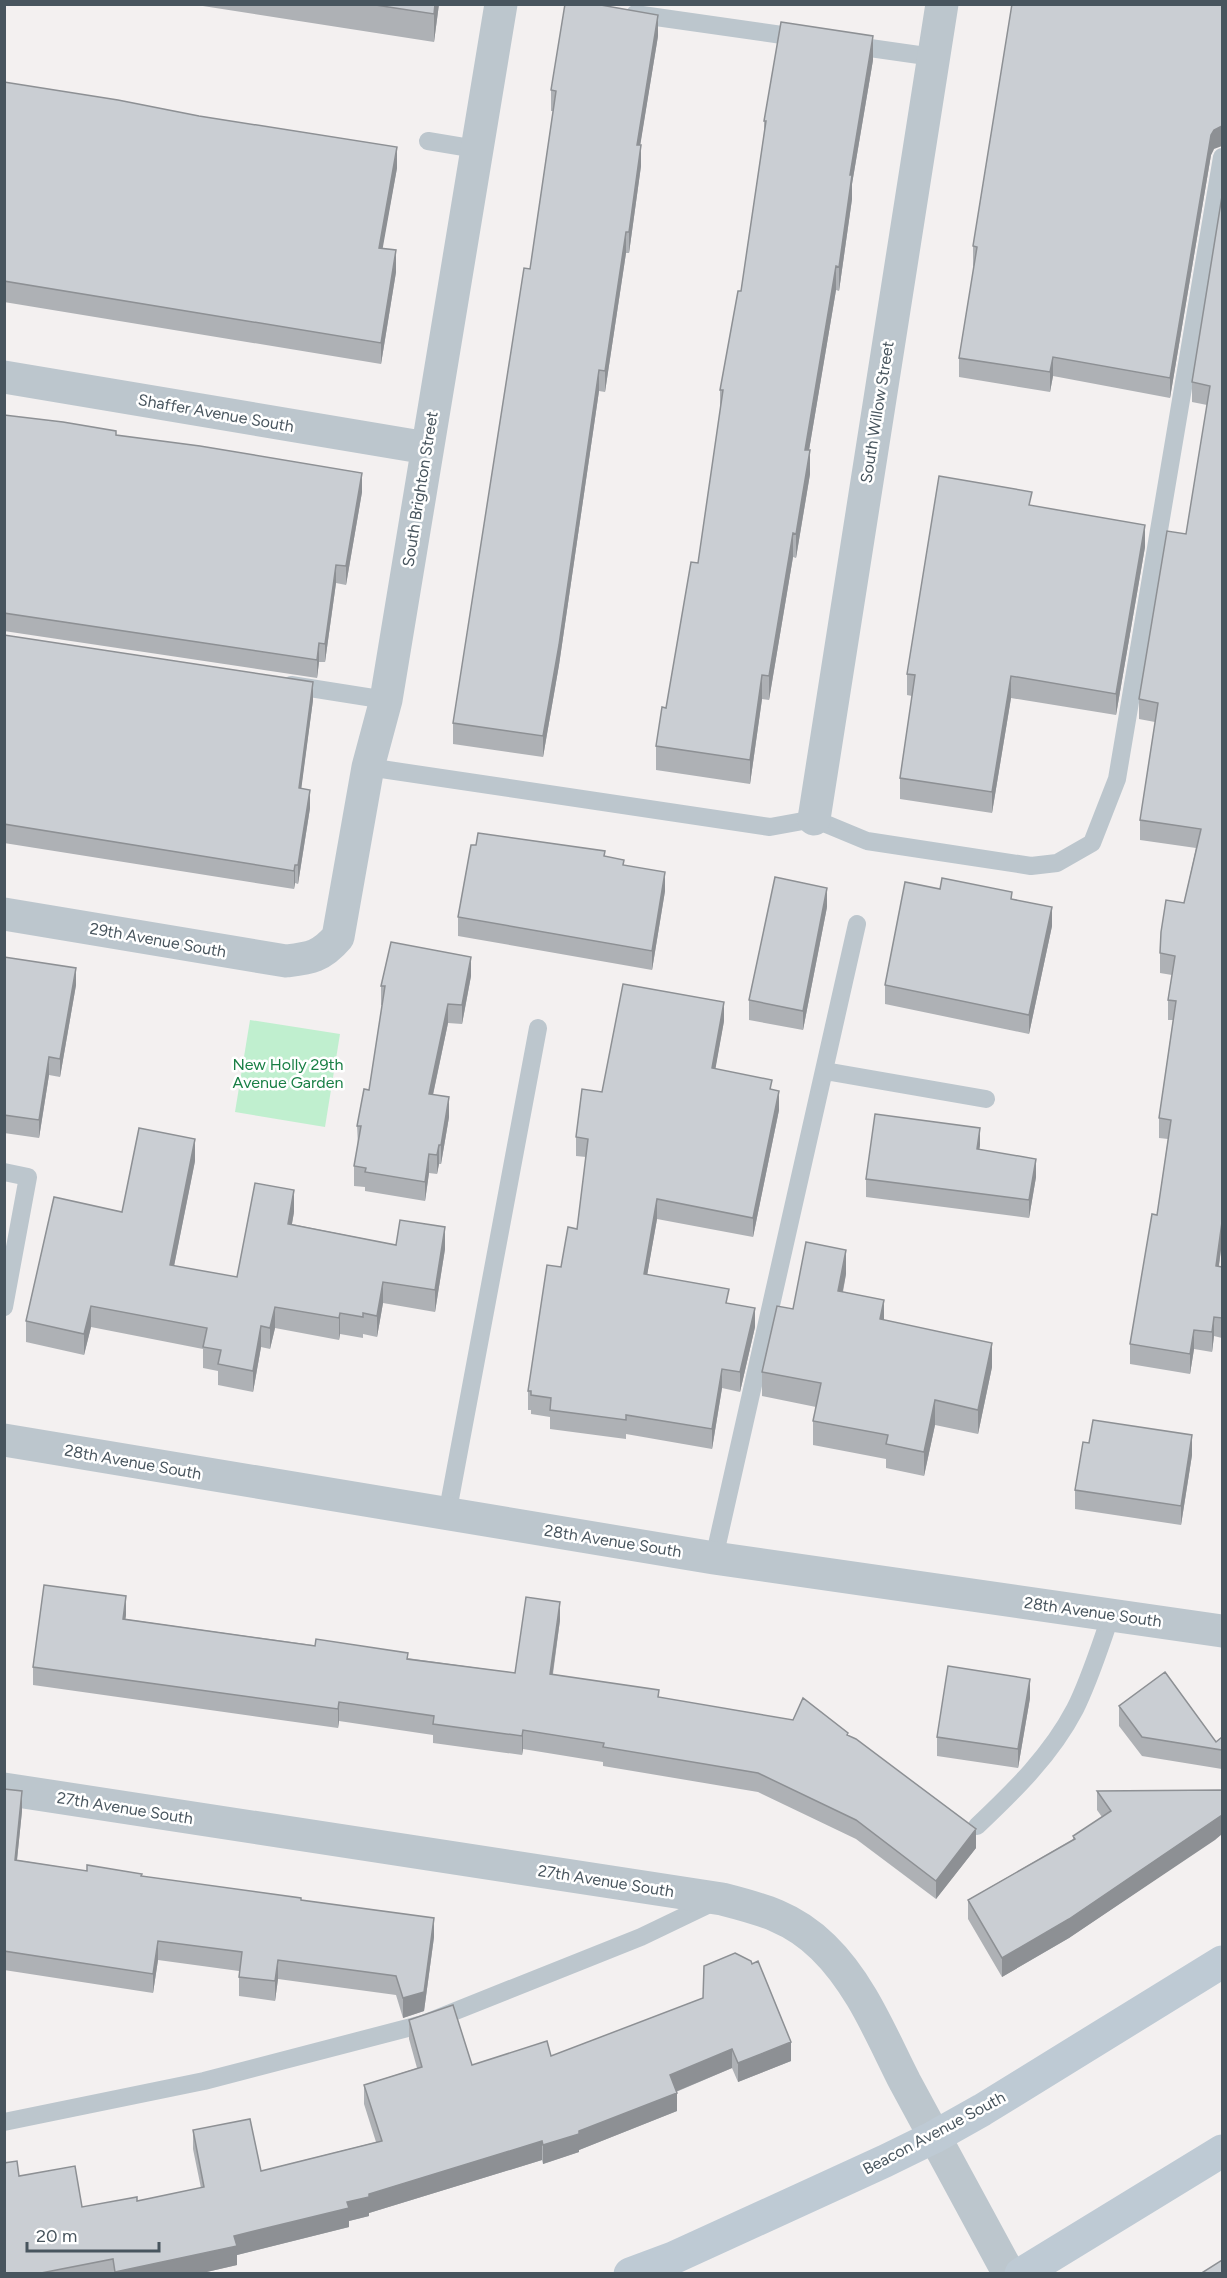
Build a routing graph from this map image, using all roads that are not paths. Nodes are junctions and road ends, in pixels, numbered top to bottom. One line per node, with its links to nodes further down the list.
1 (501, 4): 6 (street, South Brighton Street)
2 (942, 4): 4 (street, South Willow Street)
3 (618, 11): 4 (lane)
4 (933, 57): 13 (street, South Willow Street)
5 (428, 141): 6 (lane)
6 (476, 149): 9 (street, South Brighton Street)
7 (1222, 158): 13 (lane)
8 (4, 377): 9 (street, Shaffer Avenue South)
9 (427, 448): 11 (street, South Brighton Street)
10 (270, 682): 11 (lane)
11 (386, 700): 12 (street, South Brighton Street)
12 (368, 767): 13 (lane); 16 (street, South Brighton Street)
13 (814, 819)
14 (4, 914): 16 (street, 29th Avenue South)
15 (857, 924): 18 (lane)
16 (311, 958)
17 (538, 1028): 23 (lane)
18 (825, 1071): 19 (lane); 24 (lane)
19 (986, 1099)
20 (4, 1172): 21 (lane)
21 (4, 1307)
22 (5, 1440): 23 (street, 28th Avenue South)
23 (447, 1515): 24 (street, 28th Avenue South)
24 (714, 1558): 25 (street, 28th Avenue South)
25 (1111, 1615): 26 (street, 28th Avenue South); 28 (lane)
26 (1222, 1630)
27 (4, 1789): 29 (street, 27th Avenue South)
28 (977, 1826)
29 (722, 1899): 31 (lane); 32 (street, 27th Avenue South)
30 (1222, 1962): 32 (main road, Beacon Avenue South)
31 (4, 2122)
32 (934, 2137): 34 (main road, Beacon Avenue South); 35 (street, 27th Avenue South)
33 (1222, 2151): 36 (main road)
34 (630, 2274)
35 (1009, 2274)
36 (1021, 2274)

